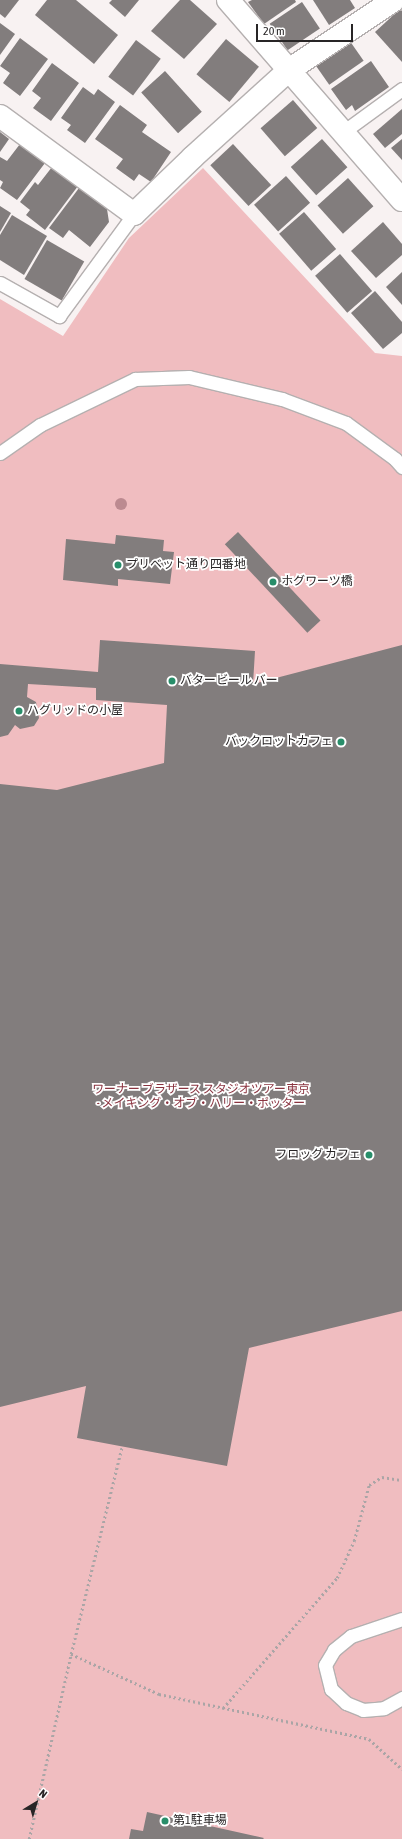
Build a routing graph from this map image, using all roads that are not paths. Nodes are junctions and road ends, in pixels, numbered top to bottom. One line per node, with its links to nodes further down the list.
1 (228, 0): 3 (street)
2 (394, 0): 3 (street)
3 (289, 70): 6 (street); 8 (street)
4 (402, 89): 6 (lane)
5 (0, 116): 8 (street)
6 (343, 132): 7 (street)
7 (402, 200)
8 (134, 214): 9 (lane)
9 (0, 284)
10 (0, 453): 11 (lane)
11 (402, 467)
12 (402, 1620): 13 (lane)
13 (402, 1698)

